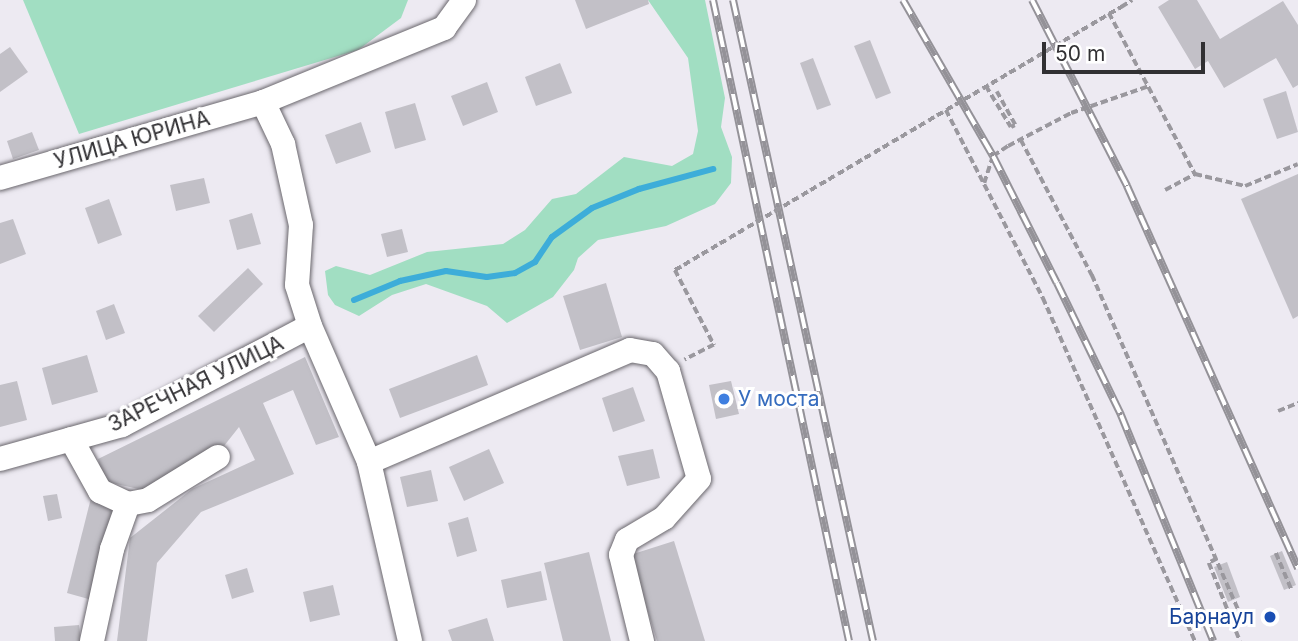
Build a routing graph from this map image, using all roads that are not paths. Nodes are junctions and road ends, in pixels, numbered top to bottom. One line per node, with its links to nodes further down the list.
1 (464, 0): 2 (street, УЛИЦА ЮРИНА)
2 (263, 102): 3 (street, УЛИЦА ЮРИНА); 4 (street)
3 (0, 178)
4 (310, 327): 5 (street, ЗАРЕЧНАЯ УЛИЦА); 8 (street)
5 (71, 439): 7 (street, ЗАРЕЧНАЯ УЛИЦА); 9 (street)
6 (218, 457): 9 (street)
7 (0, 459)
8 (369, 462): 11 (street); 12 (street)
9 (128, 504): 10 (street)
10 (92, 641)
11 (410, 641)
12 (642, 641)

